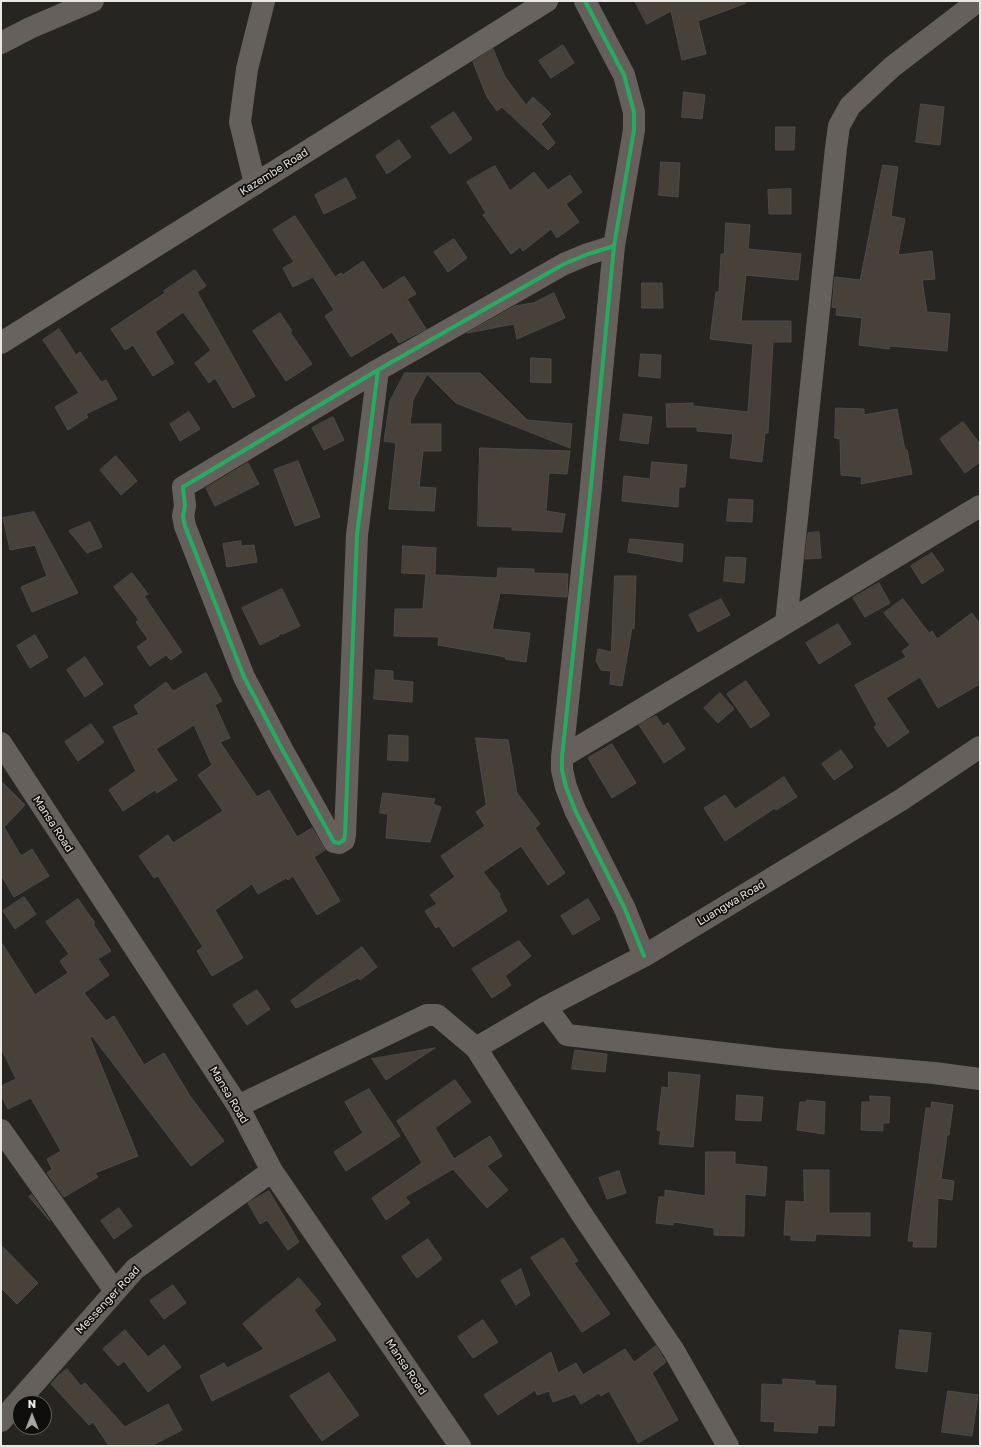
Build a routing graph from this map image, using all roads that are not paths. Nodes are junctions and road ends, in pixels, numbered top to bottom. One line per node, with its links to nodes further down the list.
1 (93, 1): 6 (street)
2 (264, 1): 7 (street)
3 (547, 1): 7 (main road, Kazembe Road)
4 (585, 1): 8 (street)
5 (978, 1): 12 (street)
6 (1, 43)
7 (255, 184): 9 (main road, Kazembe Road)
8 (614, 246): 10 (street); 15 (street)
9 (1, 343)
10 (378, 370): 10 (street)
11 (980, 506): 12 (street)
12 (786, 623): 15 (street)
13 (1, 743): 20 (street, Mansa Road)
14 (980, 747): 16 (street, Luangwa Road)
15 (562, 757): 16 (street)
16 (644, 956): 17 (street, Luangwa Road)
17 (546, 1007): 18 (street, Luangwa Road); 19 (street)
18 (476, 1048): 20 (street); 26 (street)
19 (980, 1079)
20 (238, 1106): 22 (street, Mansa Road)
21 (2, 1135): 23 (street)
22 (272, 1171): 23 (street, Messenger Road); 25 (street, Mansa Road)
23 (115, 1291): 24 (street, Messenger Road)
24 (1, 1421)
25 (460, 1446)
26 (728, 1446)

